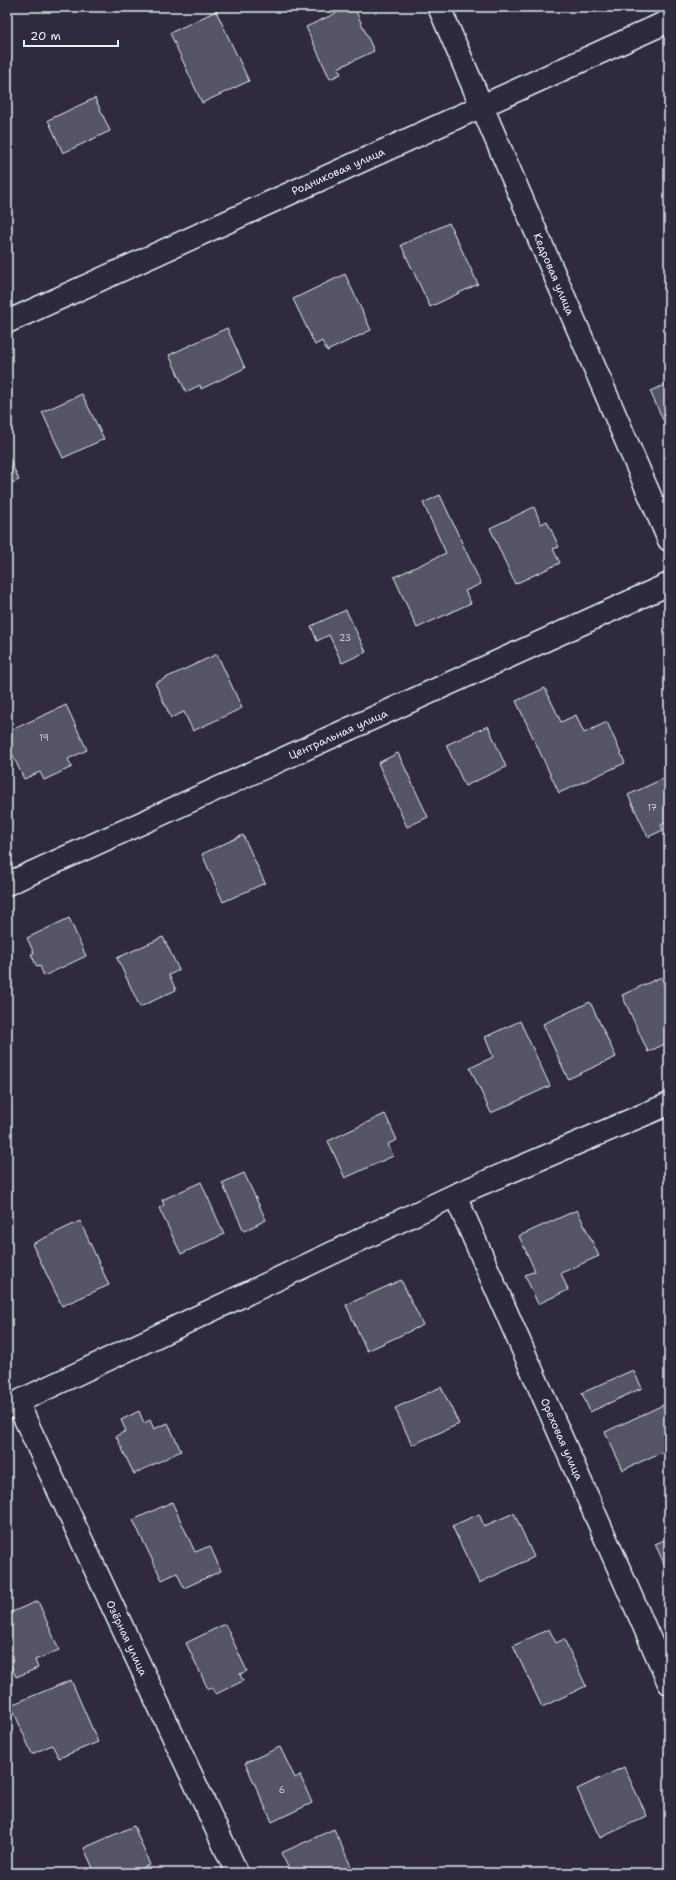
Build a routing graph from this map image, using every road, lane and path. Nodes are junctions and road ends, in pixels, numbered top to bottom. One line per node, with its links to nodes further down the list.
1 (439, 7): 3 (street, Кедровая улица)
2 (669, 21): 3 (street, Родниковая улица)
3 (481, 106): 4 (street, Родниковая улица); 5 (street, Кедровая улица)
4 (7, 322)
5 (669, 540)
6 (669, 584): 7 (street, Центральная улица)
7 (7, 884)
8 (669, 1104): 9 (street)
9 (455, 1195): 10 (street); 11 (street, Ореховая улица)
10 (12, 1406): 12 (street, Озёрная улица)
11 (669, 1683)
12 (237, 1873)

